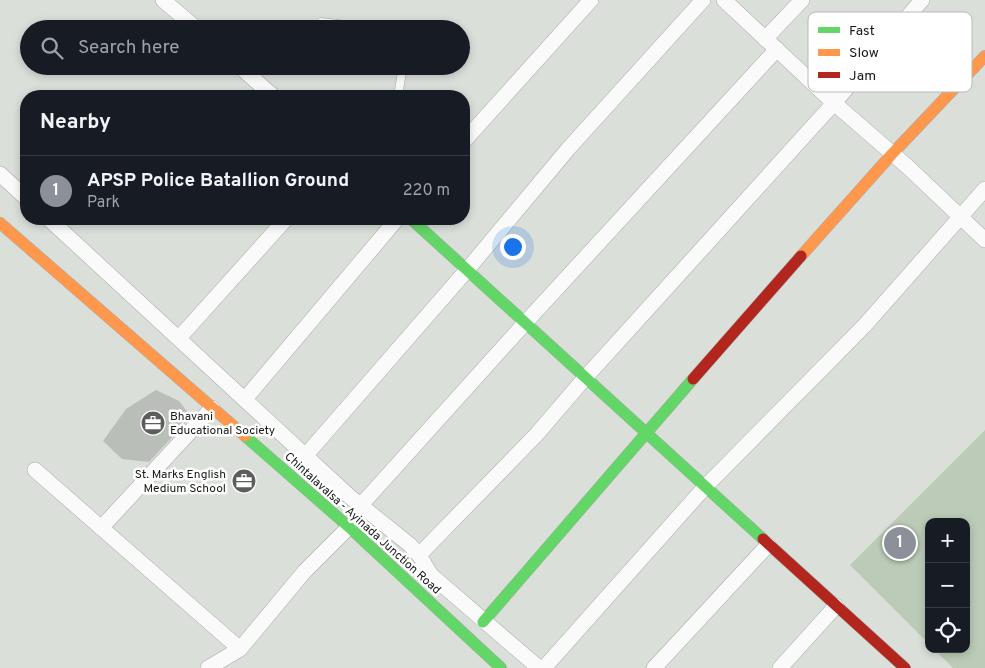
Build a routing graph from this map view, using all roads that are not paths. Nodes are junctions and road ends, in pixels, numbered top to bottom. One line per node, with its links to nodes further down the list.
1 (163, 0): 8 (street)
2 (592, 0): 21 (street)
3 (703, 0): 33 (street)
4 (724, 0): 9 (street)
5 (802, 0): 9 (street)
6 (922, 0): 7 (street)
7 (912, 12)
8 (186, 20)
9 (771, 44): 14 (street); 34 (street)
10 (985, 57): 11 (street)
11 (972, 71)
12 (249, 75): 15 (street)
13 (402, 75): 16 (lane)
14 (808, 79)
15 (266, 90)
16 (399, 90)
17 (822, 92): 20 (street)
18 (843, 92): 20 (street)
19 (951, 92): 22 (street)
20 (834, 103): 22 (street); 36 (street)
21 (470, 134)
22 (892, 154): 26 (street); 39 (street)
23 (0, 174): 25 (street)
24 (985, 189): 26 (street)
25 (20, 192)
26 (960, 216): 32 (street); 42 (street)
27 (0, 223): 38 (street, Chintalavalsa - Ayinada Junction Road)
28 (56, 225): 35 (street)
29 (281, 225): 35 (street)
30 (392, 225): 37 (street)
31 (418, 225): 33 (street)
32 (985, 240)
33 (467, 270): 34 (street); 40 (street)
34 (525, 323): 36 (street); 43 (street)
35 (179, 338): 37 (street)
36 (585, 378): 39 (street); 47 (street)
37 (245, 399): 40 (street)
38 (212, 408): 44 (street, Chintalavalsa - Ayinada Junction Road); 45 (street)
39 (646, 434): 42 (street); 49 (street)
40 (306, 455): 43 (street)
41 (35, 470): 45 (street)
42 (705, 487): 46 (street); 54 (street)
43 (362, 506): 47 (street)
44 (349, 527): 50 (street); 52 (street, Chintalavalsa - Ayinada Junction Road)
45 (101, 528): 50 (street)
46 (768, 545): 48 (street); 55 (street)
47 (419, 556): 49 (street)
48 (836, 606): 56 (street); 57 (street)
49 (483, 622): 53 (street)
50 (240, 649): 51 (street)
51 (208, 668)
52 (501, 668)
53 (539, 668)
54 (544, 668)
55 (654, 668)
56 (780, 668)
57 (904, 668)

